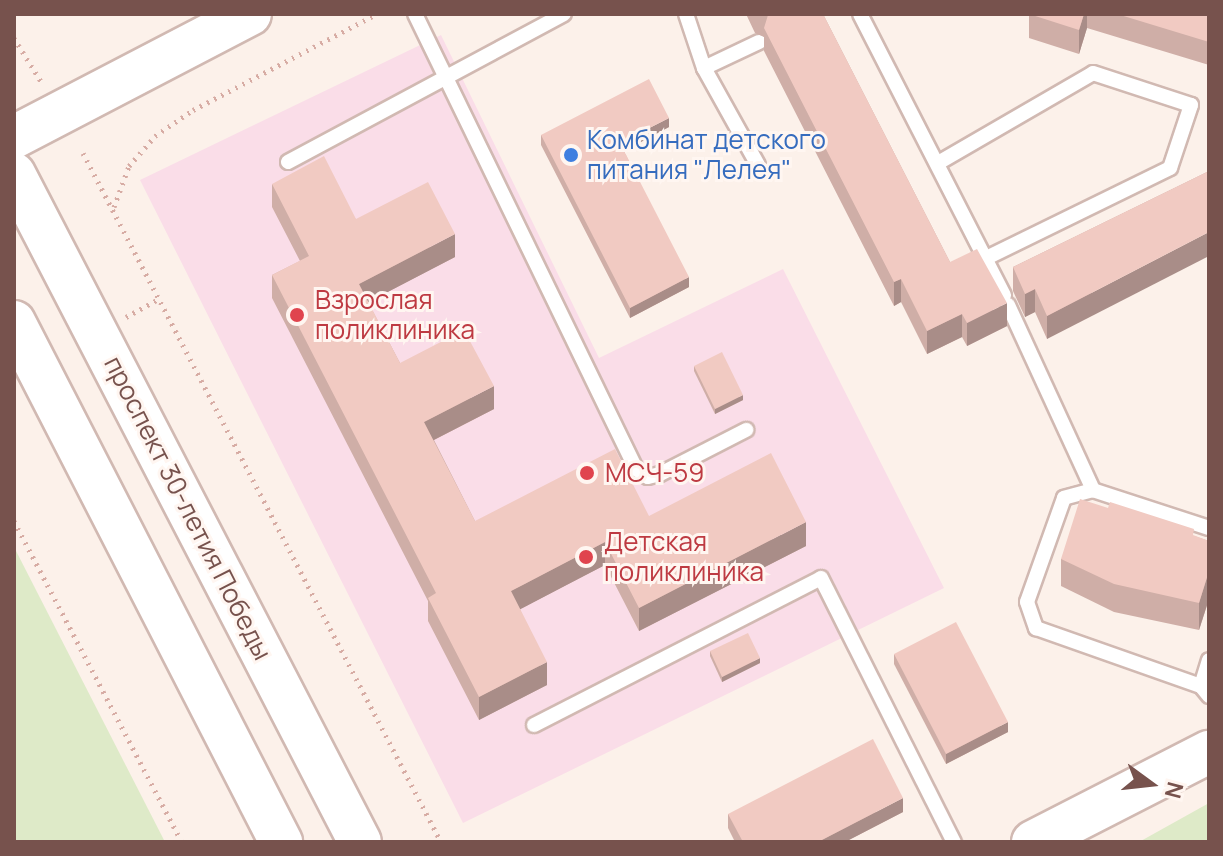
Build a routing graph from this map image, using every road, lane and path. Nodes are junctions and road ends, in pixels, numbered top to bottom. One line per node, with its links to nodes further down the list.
1 (250, 14): 12 (main road)
2 (377, 14): 18 (path)
3 (415, 14): 10 (lane)
4 (564, 14): 10 (lane)
5 (686, 14): 9 (lane)
6 (860, 14): 15 (lane)
7 (14, 38): 11 (path)
8 (759, 42): 9 (lane)
9 (704, 68): 16 (lane)
10 (447, 80): 14 (lane); 21 (lane)
11 (42, 83)
12 (14, 137)
13 (83, 153): 18 (path)
14 (288, 162)
15 (938, 163): 19 (lane); 19 (lane)
16 (758, 165)
17 (14, 174): 31 (main road, проспект 30-летия Победы)
18 (114, 207): 32 (path)
19 (986, 258): 22 (lane)
20 (14, 322): 30 (main road)
21 (746, 430)
22 (1093, 490): 24 (lane); 26 (lane)
23 (14, 521): 29 (path)
24 (1209, 528)
25 (1209, 660): 26 (lane)
26 (1205, 691)
27 (534, 725): 33 (lane)
28 (1209, 752): 34 (main road)
29 (182, 842)
30 (281, 842)
31 (360, 842)
32 (441, 842)
33 (954, 842)
34 (1033, 842)

